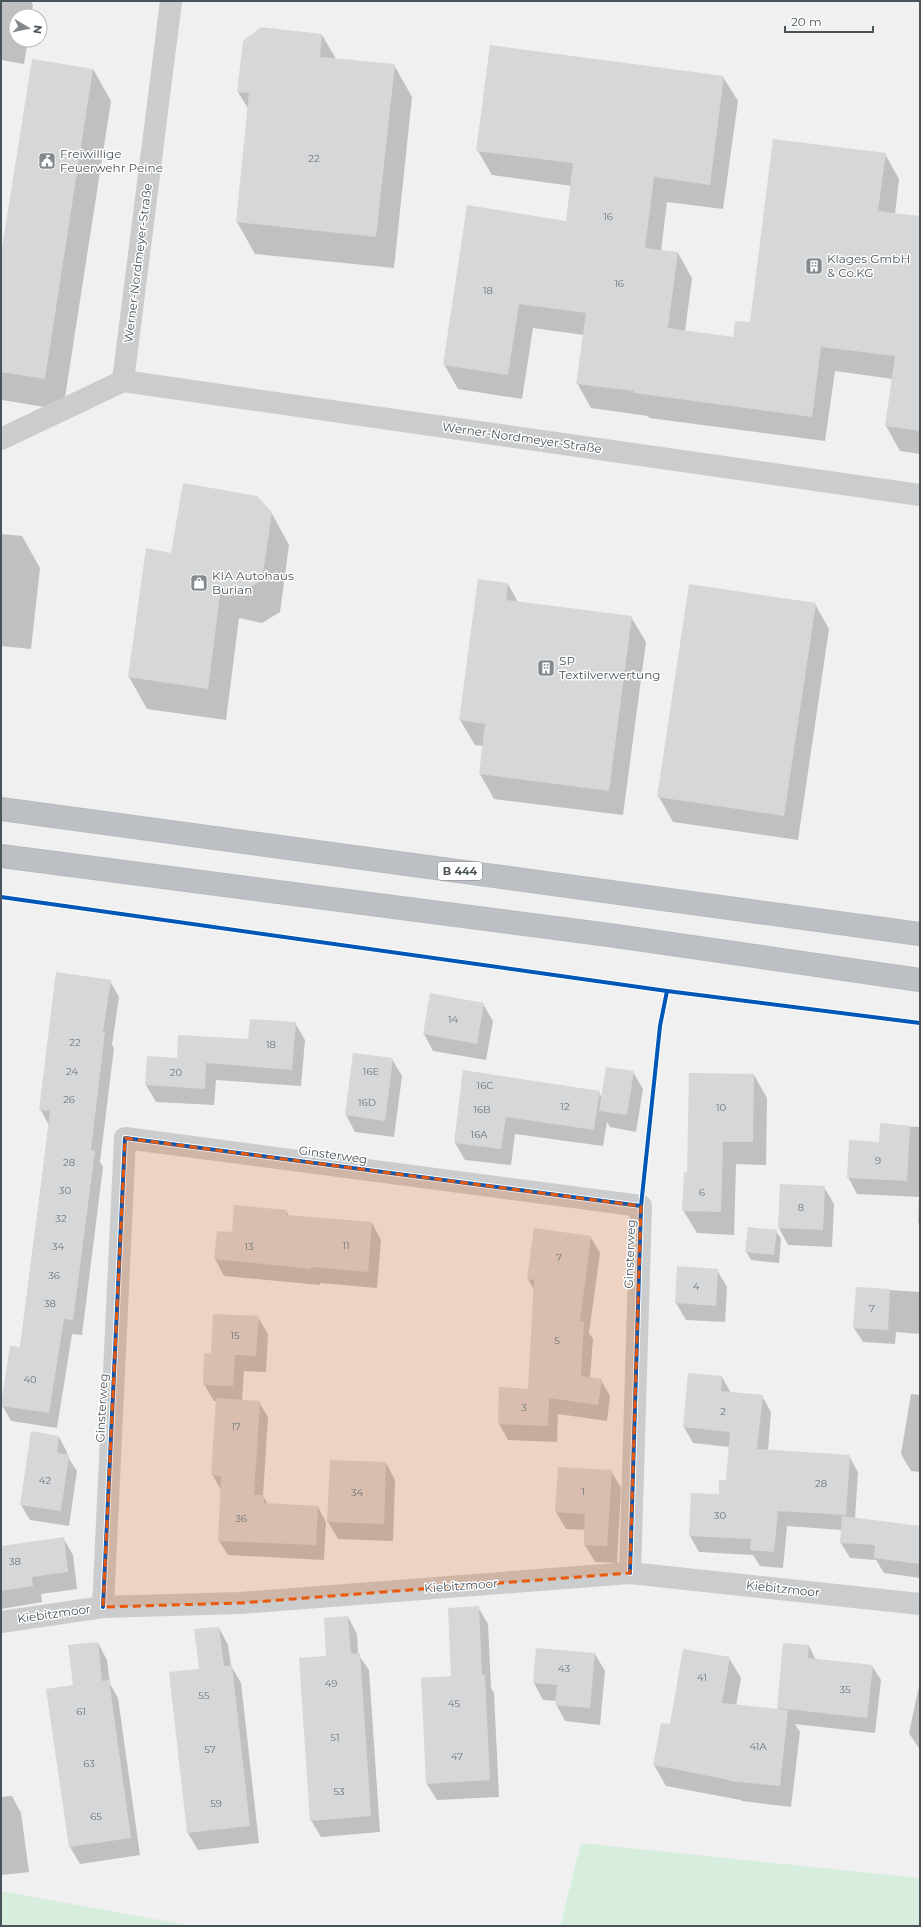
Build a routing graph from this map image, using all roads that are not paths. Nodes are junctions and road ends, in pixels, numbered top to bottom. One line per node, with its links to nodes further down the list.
1 (172, 1): 2 (street, Werner-Nordmeyer-Straße)
2 (123, 381): 3 (street); 4 (street, Werner-Nordmeyer-Straße)
3 (1, 439)
4 (920, 495)
5 (1, 809): 7 (highway, B 444)
6 (1, 856): 8 (highway)
7 (920, 934)
8 (920, 980)
9 (630, 1573): 10 (street, Kiebitzmoor); 11 (street, Kiebitzmoor); 11 (street, Ginsterweg)
10 (920, 1604)
11 (103, 1607): 12 (street, Kiebitzmoor)
12 (1, 1622)

